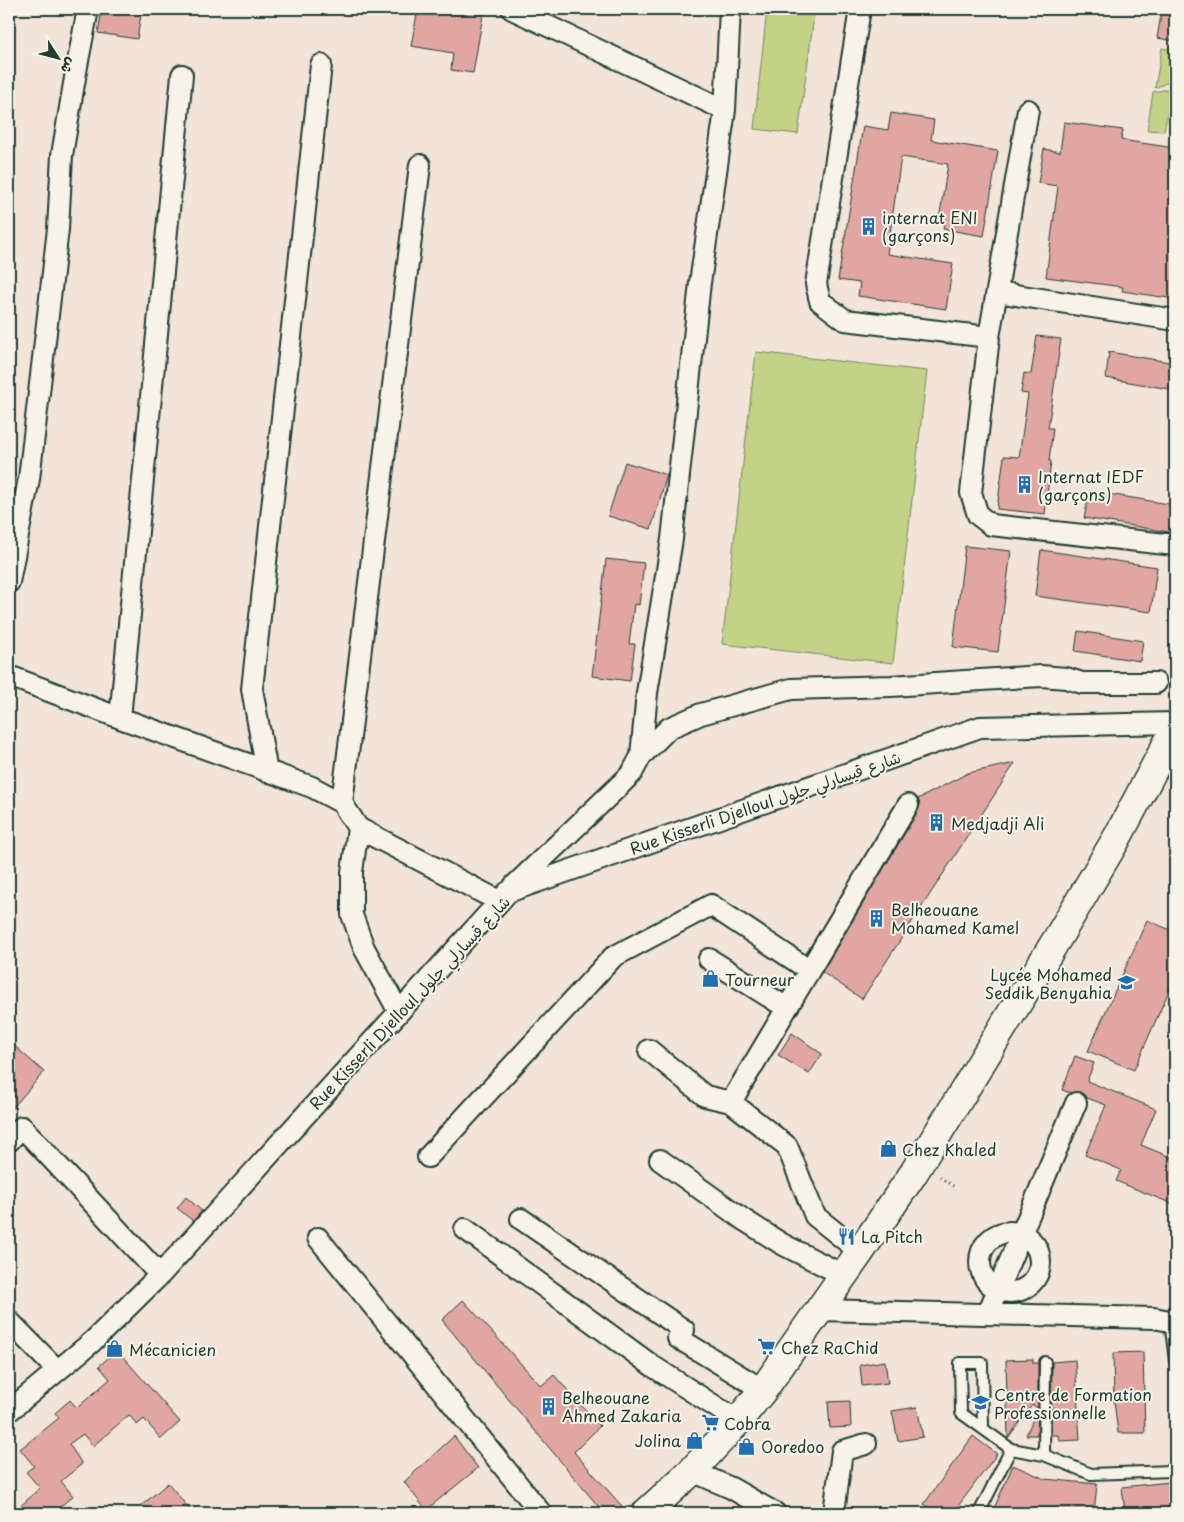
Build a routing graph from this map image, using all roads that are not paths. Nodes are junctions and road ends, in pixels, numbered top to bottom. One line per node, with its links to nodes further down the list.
1 (88, 9): 14 (street)
2 (512, 9): 7 (street)
3 (730, 9): 7 (street)
4 (860, 9): 12 (street)
5 (321, 65): 21 (street)
6 (182, 75): 17 (street)
7 (725, 110): 20 (street)
8 (1028, 110): 10 (street)
9 (420, 165): 22 (street)
10 (997, 292): 11 (street); 12 (street)
11 (1175, 320)
12 (989, 337): 13 (street)
13 (1175, 545)
14 (9, 582)
15 (9, 676): 17 (street)
16 (1156, 683): 20 (street)
17 (120, 718): 21 (street)
18 (1175, 723): 25 (street, Rue Kisserli Djelloul شارع قيسارلي جلول)
19 (1175, 729): 40 (main road)
20 (641, 756): 25 (street)
21 (268, 772): 22 (street)
22 (342, 803): 24 (street)
23 (908, 805): 27 (street)
24 (358, 828): 25 (street); 29 (street)
25 (504, 896): 29 (street, Rue Kisserli Djelloul شارع قيسارلي جلول)
26 (709, 959): 28 (street)
27 (810, 970): 28 (street); 34 (street)
28 (787, 1008): 31 (street)
29 (398, 1012): 41 (street, Rue Kisserli Djelloul شارع قيسارلي جلول)
30 (649, 1050): 31 (street)
31 (731, 1102): 40 (street)
32 (1076, 1102): 38 (street)
33 (9, 1141): 41 (street)
34 (428, 1157)
35 (660, 1160): 42 (street)
36 (522, 1219): 52 (street)
37 (465, 1229): 55 (street)
38 (1021, 1234): 43 (street); 43 (street); 43 (street)
39 (318, 1238): 62 (street)
40 (860, 1252): 42 (main road)
41 (160, 1275): 50 (street, Rue Kisserli Djelloul شارع قيسارلي جلول)
42 (843, 1276): 44 (main road)
43 (998, 1289): 45 (street)
44 (819, 1310): 45 (street); 52 (main road)
45 (988, 1313): 47 (street)
46 (9, 1321): 50 (street)
47 (1173, 1321): 48 (lane)
48 (1175, 1361)
49 (1045, 1362): 59 (lane)
50 (57, 1370): 53 (street, Rue Kisserli Djelloul شارع قيسارلي جلول)
51 (9, 1388): 53 (street)
52 (763, 1390): 55 (main road)
53 (27, 1396): 54 (street, Rue Kisserli Djelloul شارع قيسارلي جلول)
54 (9, 1411)
55 (738, 1421): 61 (main road)
56 (983, 1429): 56 (lane); 58 (lane)
57 (866, 1444): 65 (street)
58 (1011, 1449): 59 (lane); 66 (lane)
59 (1044, 1455): 60 (lane)
60 (1174, 1469)
61 (692, 1471): 63 (main road); 64 (street)
62 (541, 1513)
63 (646, 1513)
64 (776, 1513)
65 (834, 1513)
66 (979, 1513)

